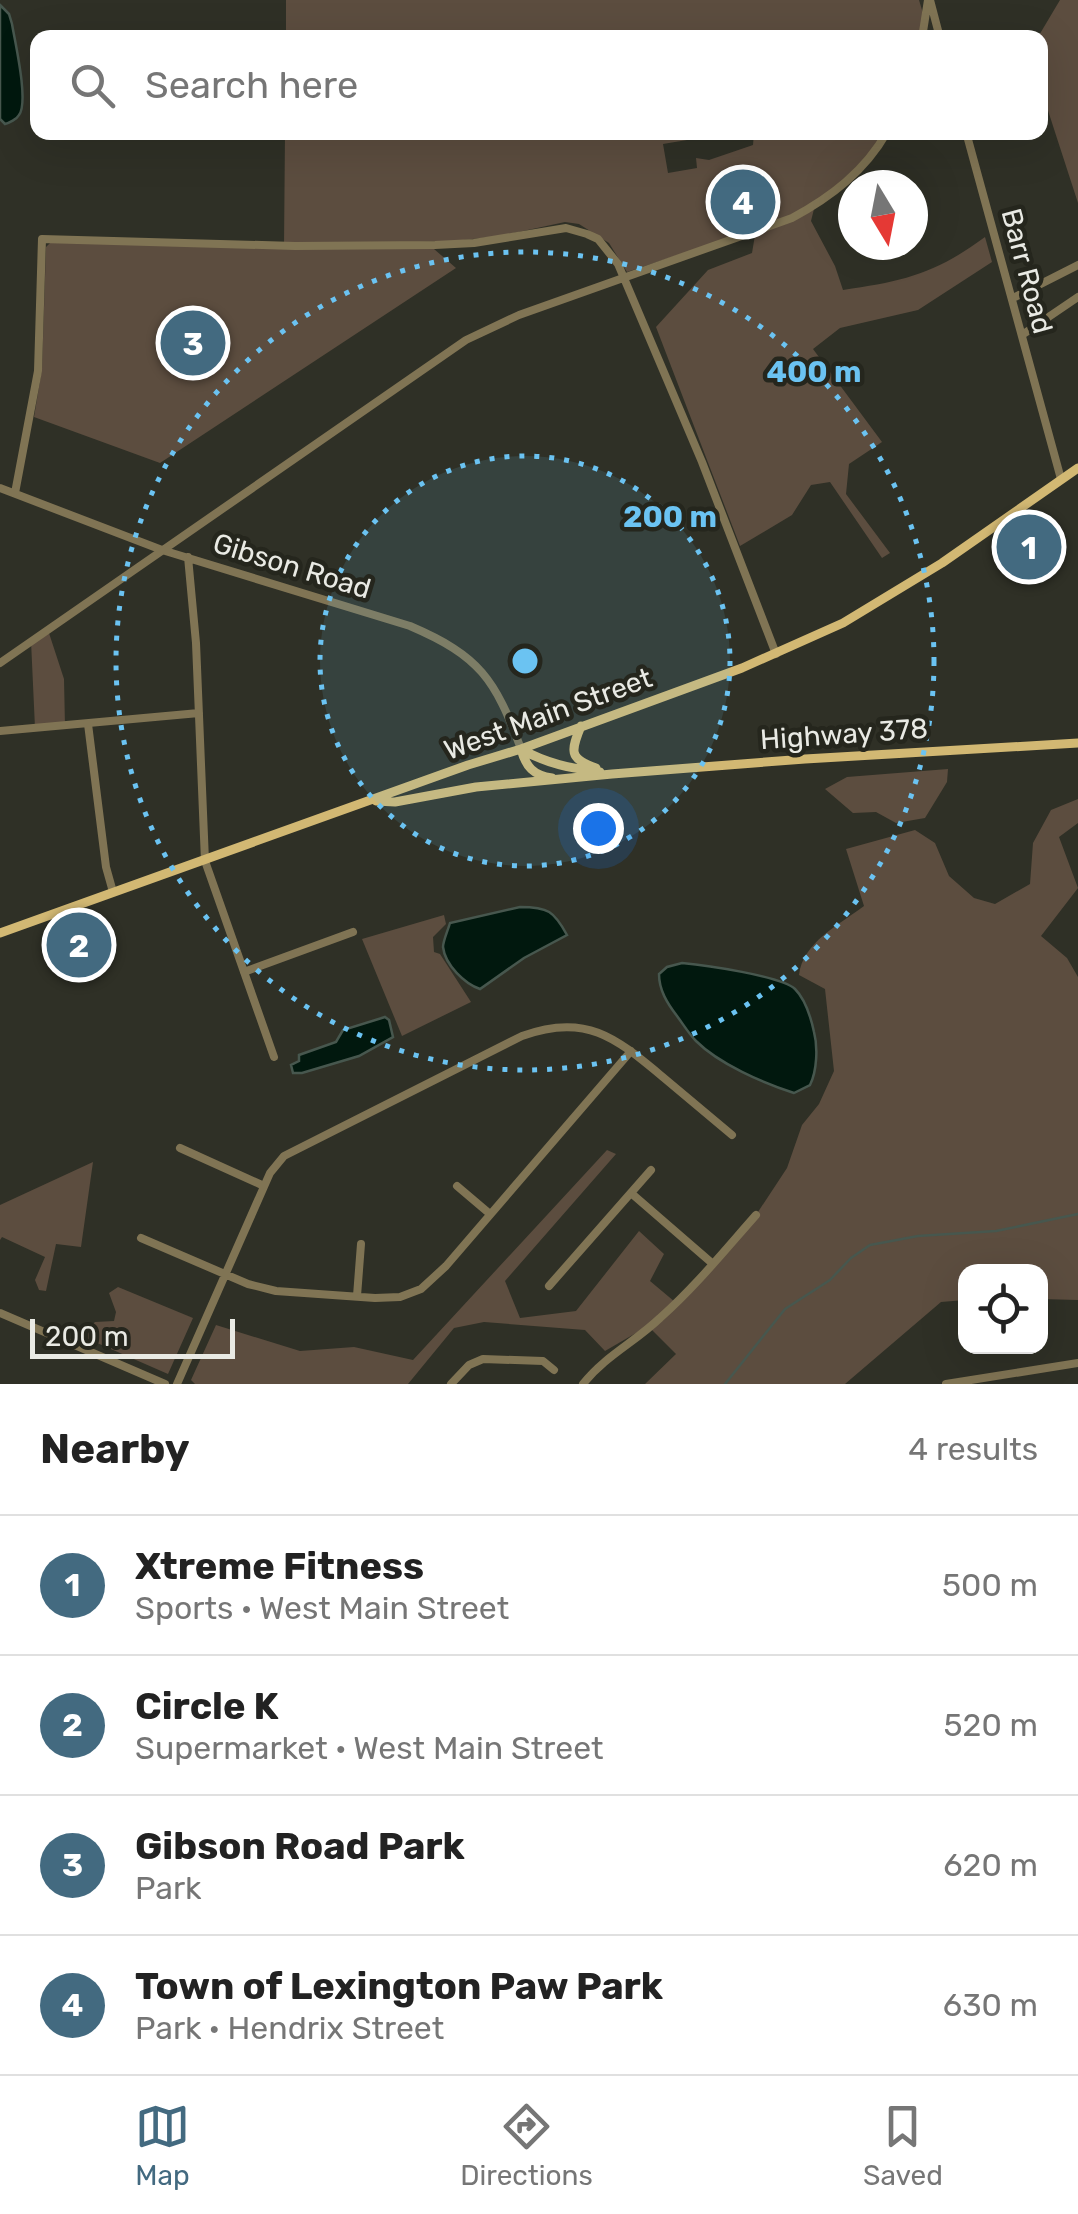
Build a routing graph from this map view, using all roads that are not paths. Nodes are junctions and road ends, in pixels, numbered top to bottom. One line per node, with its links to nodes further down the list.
1 (929, 0): 2 (street); 3 (street)
2 (923, 30)
3 (938, 30)
4 (882, 140): 7 (street)
5 (968, 140): 9 (street, Barr Road)
6 (1078, 265): 9 (street)
7 (624, 278): 14 (street); 15 (street); 17 (street)
8 (1078, 297): 10 (street)
9 (1012, 298): 10 (street, Barr Road)
10 (1022, 335): 12 (street, Barr Road)
11 (1078, 468): 12 (main road, West Main Street)
12 (1061, 480): 17 (main road, West Main Street)
13 (0, 488): 14 (street, Gibson Road)
14 (15, 494): 15 (street, Gibson Road)
15 (162, 550): 16 (street, Gibson Road); 18 (street)
16 (188, 557): 19 (street); 24 (street, Gibson Road)
17 (776, 654): 21 (main road, West Main Street)
18 (0, 663)
19 (199, 713): 20 (street); 28 (street)
20 (88, 724): 22 (street); 29 (street)
21 (581, 726): 24 (main road, West Main Street); 25 (main road)
22 (0, 731)
23 (1078, 743): 25 (main road, Highway 378)
24 (521, 748): 25 (main road); 26 (main road); 27 (main road, West Main Street)
25 (612, 774): 26 (main road)
26 (562, 779): 27 (main road)
27 (374, 801): 28 (main road, West Main Street)
28 (206, 861): 29 (main road, West Main Street); 32 (street)
29 (113, 892): 31 (main road, West Main Street)
30 (353, 932): 32 (street)
31 (0, 933)
32 (244, 972): 34 (street)
33 (631, 1051): 35 (street); 38 (street); 41 (street)
34 (274, 1056)
35 (732, 1135)
36 (180, 1148): 38 (street)
37 (652, 1170): 40 (street)
38 (264, 1186): 46 (street)
39 (457, 1186): 41 (street)
40 (631, 1193): 45 (street); 47 (street)
41 (490, 1214): 48 (street)
42 (756, 1215): 45 (street)
43 (141, 1238): 46 (street)
44 (360, 1244): 48 (street)
45 (713, 1264): 56 (street)
46 (224, 1274): 48 (street); 54 (street)
47 (549, 1286)
48 (357, 1296)
49 (0, 1313): 53 (street)
50 (1078, 1363): 52 (street)
51 (554, 1370): 55 (street)
52 (982, 1381): 57 (street)
53 (165, 1384)
54 (177, 1384)
55 (451, 1384)
56 (583, 1384)
57 (946, 1384)

